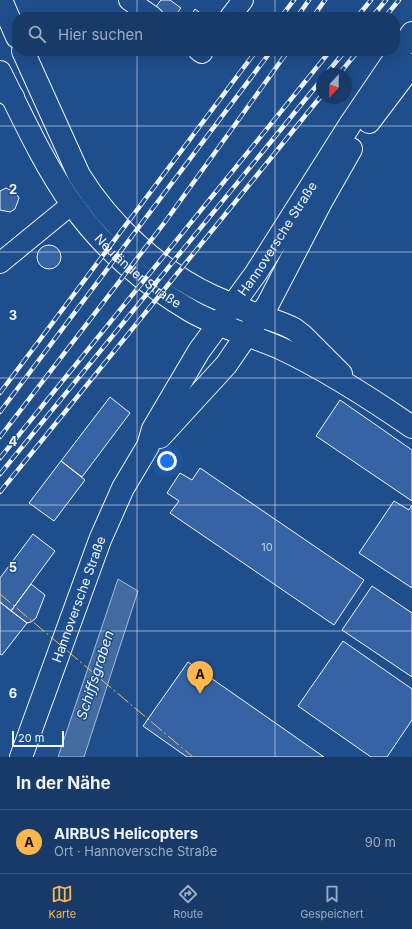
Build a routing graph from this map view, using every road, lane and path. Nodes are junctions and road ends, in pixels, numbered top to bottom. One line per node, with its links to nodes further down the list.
1 (1, 0): 6 (main road)
2 (129, 0): 4 (street)
3 (243, 0): 5 (street)
4 (146, 12)
5 (234, 12)
6 (12, 25)
7 (412, 33): 8 (main road, Hannoversche Straße)
8 (400, 50)
9 (25, 56): 16 (main road, Neuländer Straße)
10 (396, 56): 16 (main road, Hannoversche Straße)
11 (412, 64): 17 (main road, Hannoversche Straße)
12 (0, 72): 13 (main road, Neuländer Straße)
13 (6, 93): 14 (main road, Neuländer Straße)
14 (72, 204): 15 (street); 18 (main road, Neuländer Straße)
15 (0, 263)
16 (233, 305): 17 (main road, Neuländer Straße); 18 (main road, Hannoversche Straße)
17 (260, 316): 19 (main road, Hannoversche Straße); 20 (main road, Neuländer Straße)
18 (219, 325): 19 (main road, Neuländer Straße); 22 (main road, Hannoversche Straße)
19 (247, 335): 20 (main road, Neuländer Straße); 22 (main road, Hannoversche Straße)
20 (353, 387): 21 (main road, Neuländer Straße)
21 (412, 427)
22 (148, 446): 23 (main road, Hannoversche Straße)
23 (21, 757)

